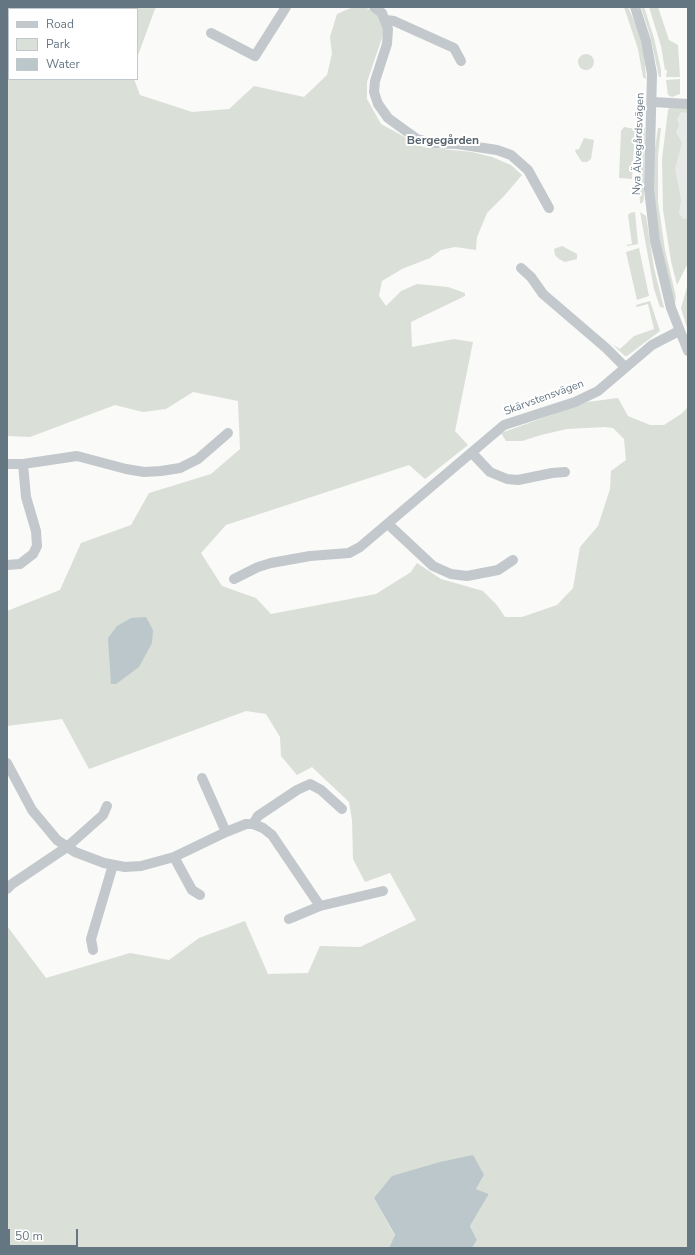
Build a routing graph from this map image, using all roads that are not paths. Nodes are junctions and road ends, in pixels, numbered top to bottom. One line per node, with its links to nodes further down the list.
1 (286, 7): 5 (street)
2 (374, 7): 4 (street)
3 (635, 7): 7 (street, Nya Älvegårdsvägen)
4 (386, 20): 6 (street); 9 (street)
5 (211, 33)
6 (461, 60)
7 (653, 102): 8 (street); 11 (street, Nya Älvegårdsvägen)
8 (688, 104)
9 (550, 208)
10 (521, 268): 13 (street)
11 (679, 331): 12 (street, Nya Älvegårdsvägen); 13 (street, Skärvstensvägen)
12 (688, 351)
13 (625, 367): 15 (street, Skärvstensvägen)
14 (228, 433): 17 (street)
15 (472, 453): 18 (street); 19 (street, Skärvstensvägen)
16 (7, 464): 17 (street)
17 (23, 464): 21 (street)
18 (565, 472)
19 (388, 524): 20 (street); 22 (street, Skärvstensvägen)
20 (513, 560)
21 (7, 565)
22 (234, 579)
23 (7, 763): 25 (street)
24 (202, 778): 29 (street)
25 (10, 780): 30 (street)
26 (107, 806): 30 (street)
27 (342, 809): 28 (street)
28 (253, 824): 29 (street); 36 (street)
29 (226, 832): 31 (street)
30 (67, 847): 32 (street); 33 (street)
31 (174, 857): 32 (street); 35 (street)
32 (114, 865): 38 (street)
33 (7, 889)
34 (383, 891): 36 (street)
35 (200, 895)
36 (320, 906): 37 (street)
37 (289, 919)
38 (93, 950)

